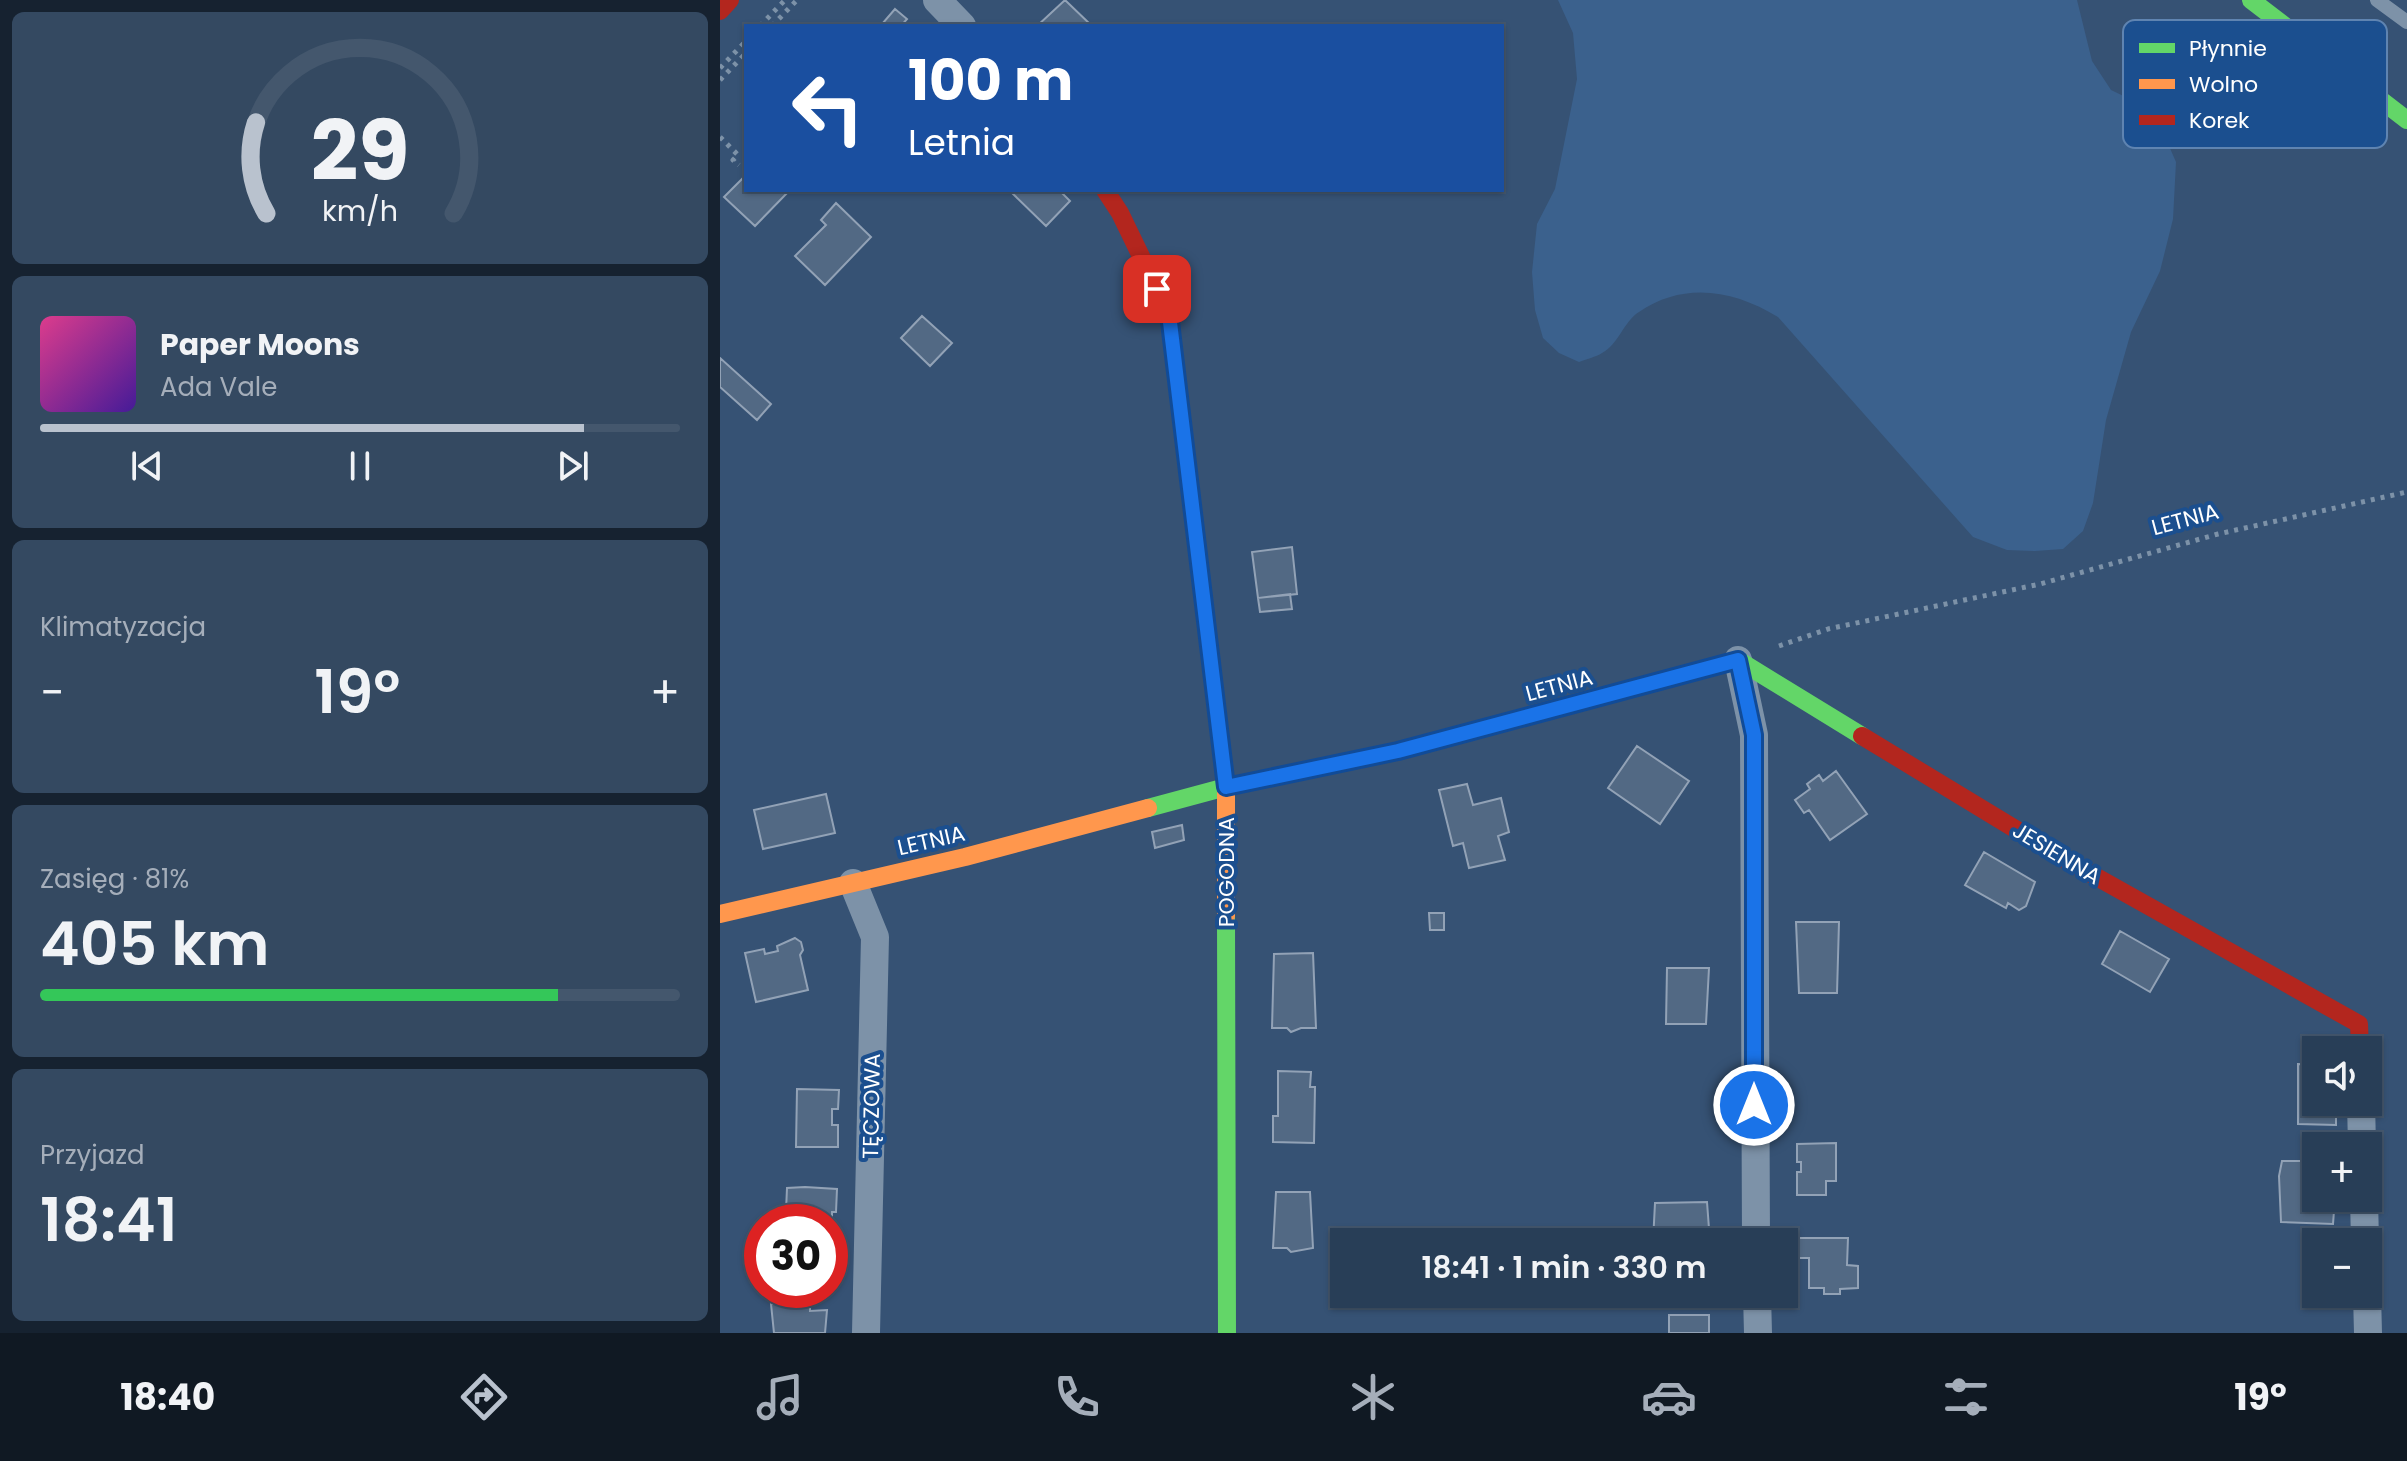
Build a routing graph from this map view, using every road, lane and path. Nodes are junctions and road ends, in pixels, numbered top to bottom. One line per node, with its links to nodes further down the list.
1 (730, 0): 7 (street)
2 (785, 0): 10 (path)
3 (797, 0): 11 (path)
4 (937, 0): 12 (street)
5 (2251, 0): 8 (street)
6 (2377, 0): 9 (lane)
7 (720, 11)
8 (2277, 20)
9 (2407, 22)
10 (762, 24)
11 (774, 24)
12 (960, 24)
13 (744, 43): 15 (path)
14 (744, 55): 16 (path)
15 (720, 68)
16 (720, 80)
17 (2387, 105): 18 (street)
18 (2407, 120)
19 (720, 137): 20 (path)
20 (739, 165)
21 (1106, 192): 24 (street, POGODNA)
22 (2407, 492): 23 (path, LETNIA)
23 (1738, 660): 24 (street, LETNIA); 27 (street, JESIENNA); 28 (street)
24 (1226, 787): 25 (street, LETNIA); 32 (street, POGODNA)
25 (853, 883): 26 (street, LETNIA); 31 (street, TĘCZOWA)
26 (720, 914)
27 (2359, 1036)
28 (1756, 1228)
29 (1757, 1308): 33 (street)
30 (2367, 1308): 34 (street)
31 (866, 1333)
32 (1227, 1333)
33 (1758, 1333)
34 (2368, 1333)

